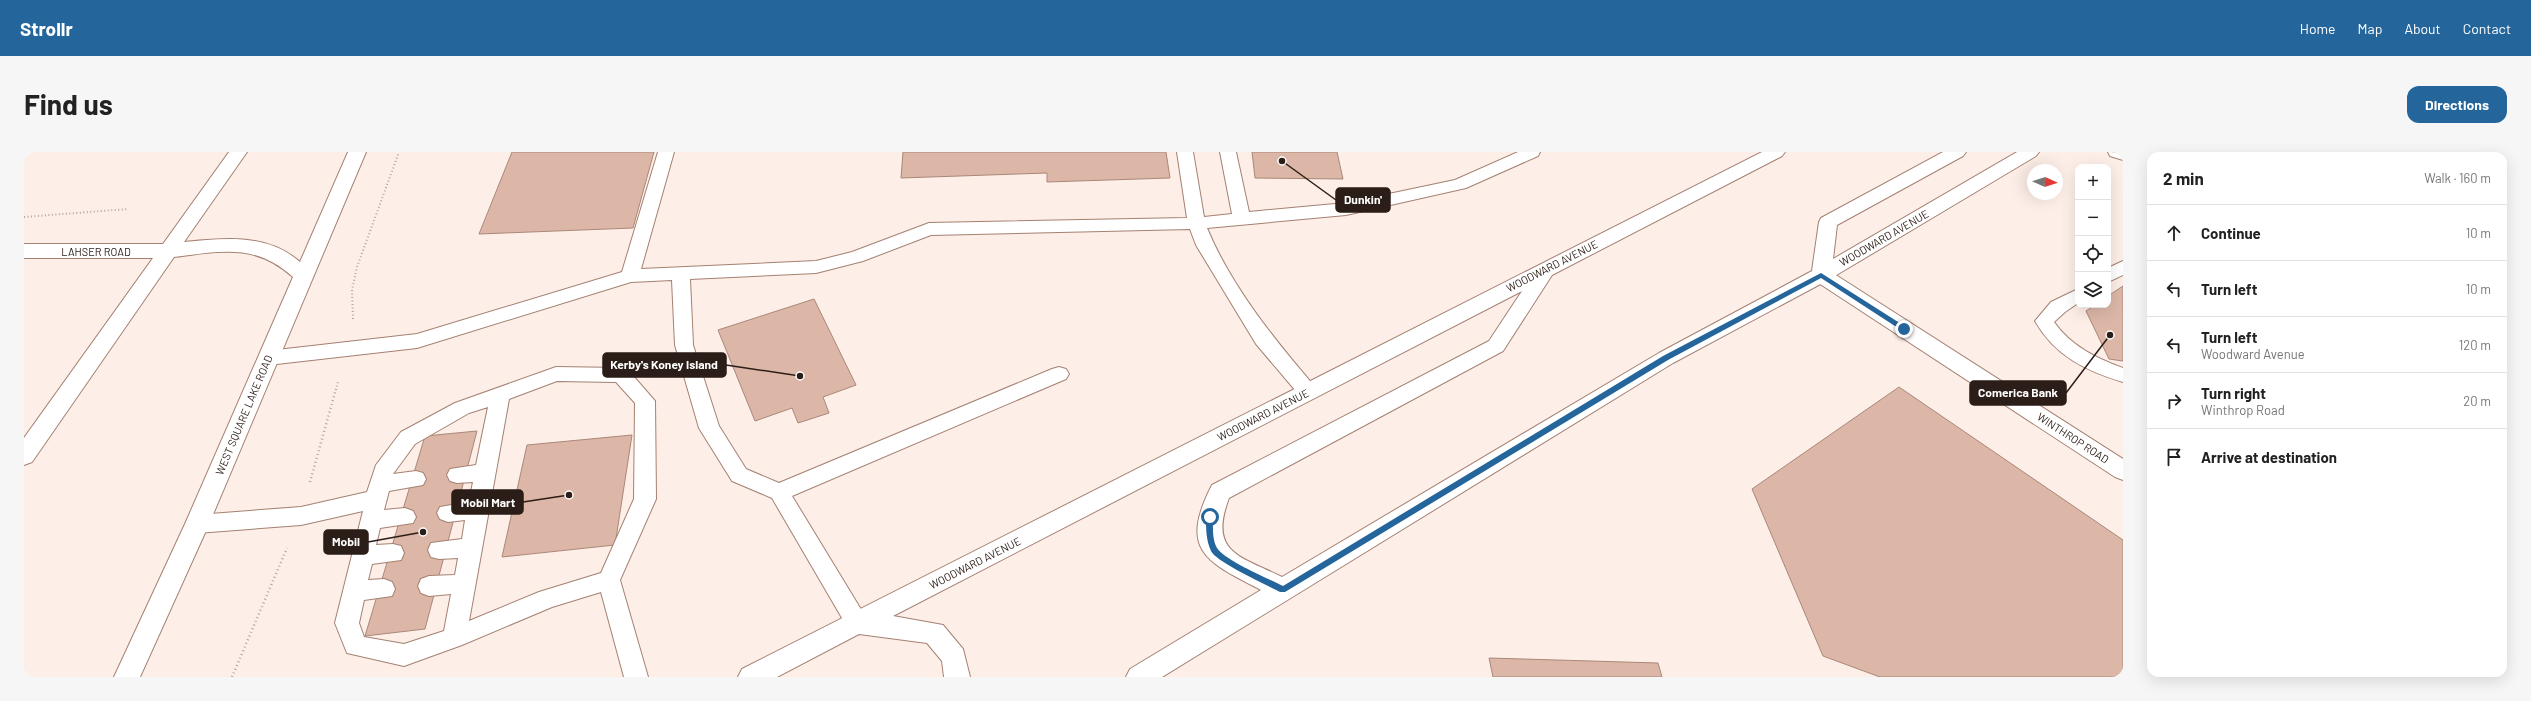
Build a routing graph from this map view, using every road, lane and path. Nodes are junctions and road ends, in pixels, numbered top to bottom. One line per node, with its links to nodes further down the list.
1 (238, 152): 17 (main road)
2 (357, 152): 23 (main road, WEST SQUARE LAKE ROAD)
3 (666, 152): 24 (lane)
4 (1185, 152): 15 (lane)
5 (1228, 152): 14 (lane)
6 (1532, 152): 14 (lane)
7 (1776, 152): 19 (main road, WOODWARD AVENUE)
8 (1956, 152): 22 (main road)
9 (2030, 152): 22 (main road, WOODWARD AVENUE)
10 (2116, 152): 11 (lane)
11 (2123, 155)
12 (128, 209): 13 (path)
13 (24, 217)
14 (1242, 219): 15 (lane)
15 (1196, 223): 20 (lane); 29 (lane)
16 (24, 251): 17 (main road, LAHSER ROAD)
17 (168, 251): 23 (main road, LAHSER ROAD); 31 (main road)
18 (2123, 267): 21 (lane)
19 (1545, 270): 29 (main road, WOODWARD AVENUE); 52 (main road)
20 (681, 272): 24 (lane); 37 (lane)
21 (2111, 274)
22 (1821, 275): 32 (main road, WINTHROP ROAD); 52 (main road, WOODWARD AVENUE)
23 (304, 276): 26 (main road, WEST SQUARE LAKE ROAD)
24 (630, 276): 26 (lane)
25 (2075, 297): 28 (lane)
26 (268, 358): 43 (main road, WEST SQUARE LAKE ROAD)
27 (1059, 374): 37 (lane)
28 (2123, 375)
29 (1308, 392): 54 (main road, WOODWARD AVENUE)
30 (500, 394): 33 (lane); 36 (lane); 48 (lane)
31 (24, 456)
32 (2123, 471)
33 (485, 472): 34 (lane); 38 (lane)
34 (457, 475)
35 (416, 480): 36 (lane)
36 (378, 492): 40 (lane); 42 (lane)
37 (779, 492): 54 (lane)
38 (478, 510): 39 (lane); 44 (lane)
39 (448, 513)
40 (300, 516): 43 (lane); 57 (path)
41 (405, 517): 42 (lane)
42 (371, 520): 47 (lane)
43 (197, 524): 56 (main road, WEST SQUARE LAKE ROAD)
44 (471, 548): 45 (lane); 49 (lane)
45 (439, 550)
46 (393, 553): 47 (lane)
47 (363, 555): 53 (lane)
48 (609, 580): 55 (lane); 58 (lane)
49 (464, 584): 50 (lane); 55 (lane)
50 (429, 586)
51 (384, 589): 53 (lane)
52 (1283, 590): 61 (main road, WOODWARD AVENUE)
53 (354, 591): 55 (lane)
54 (857, 623): 59 (main road, WOODWARD AVENUE); 60 (main road)
55 (454, 638)
56 (127, 677)
57 (232, 677)
58 (636, 677)
59 (751, 677)
60 (957, 677)
61 (1139, 677)

